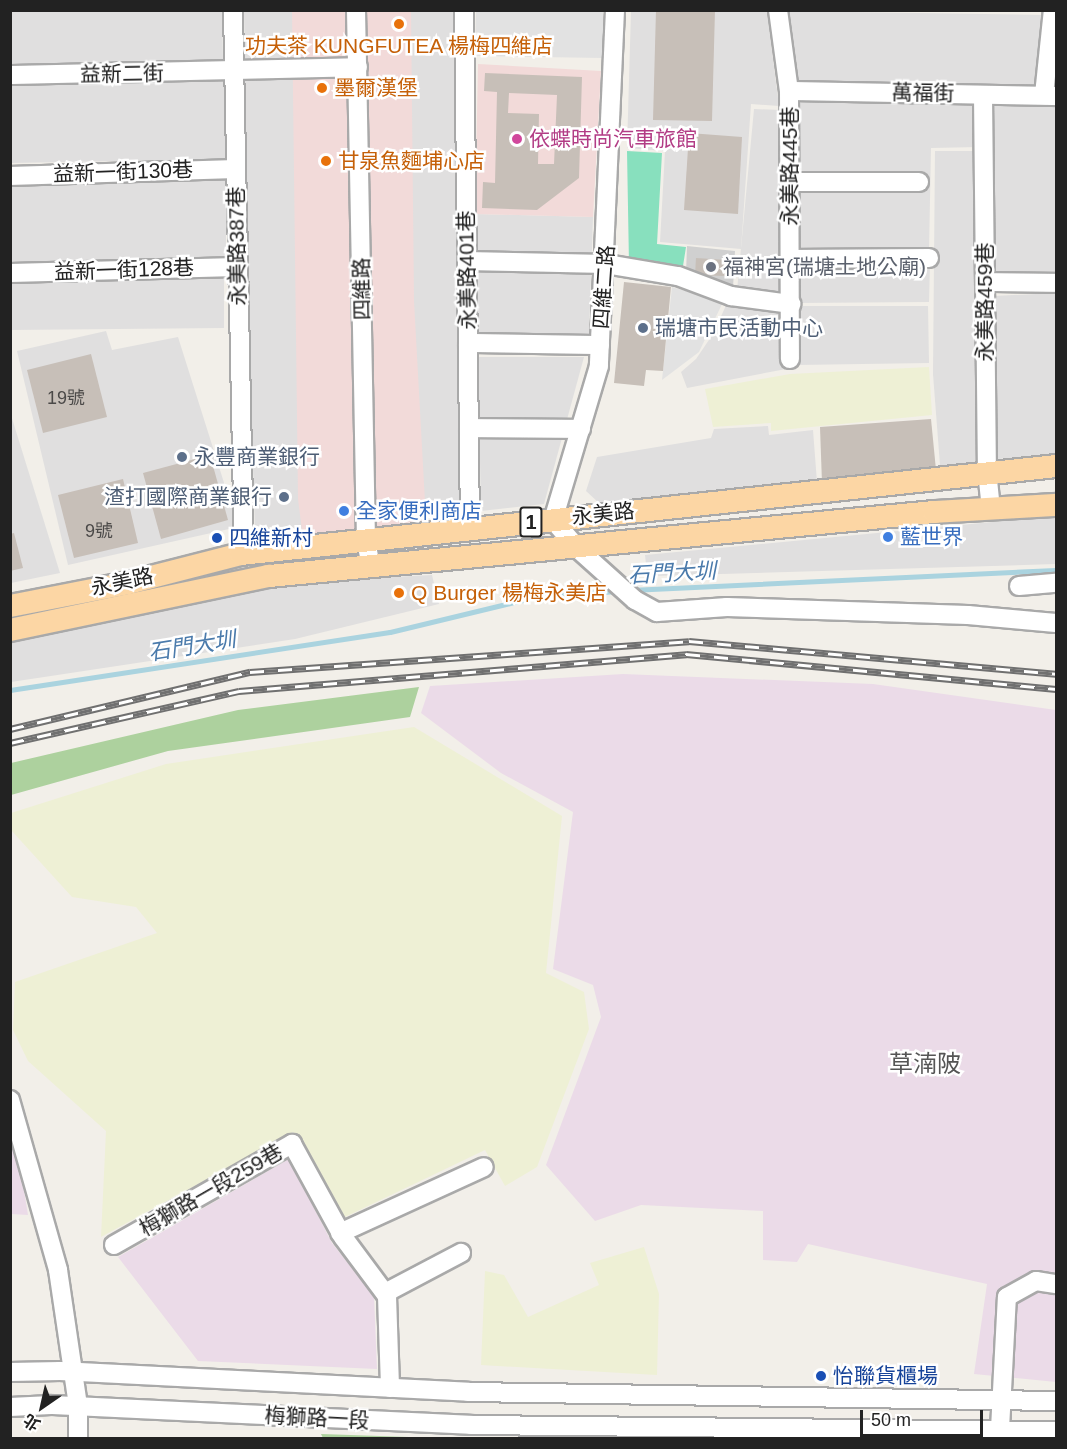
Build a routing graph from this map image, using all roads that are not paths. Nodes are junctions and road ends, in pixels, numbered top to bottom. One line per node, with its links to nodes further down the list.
1 (233, 10): 8 (street, 永美路387巷)
2 (356, 10): 7 (street, 四維路)
3 (464, 10): 19 (street, 永美路401巷)
4 (615, 10): 20 (street, 四維二路)
5 (778, 10): 10 (street, 永美路445巷)
6 (1053, 10): 12 (street)
7 (358, 67): 8 (street, 益新二街); 37 (street, 四維路)
8 (234, 72): 9 (street, 益新二街); 13 (street, 永美路387巷)
9 (10, 75)
10 (789, 90): 11 (street, 萬福街); 15 (street, 永美路445巷)
11 (983, 95): 12 (street, 萬福街); 23 (street, 永美路459巷)
12 (1050, 96)
13 (235, 169): 14 (street, 益新一街130巷); 21 (street, 永美路387巷)
14 (10, 176)
15 (790, 182): 16 (street); 18 (street, 永美路445巷)
16 (919, 182)
17 (928, 258): 18 (street)
18 (790, 259): 25 (street, 永美路445巷)
19 (467, 261): 20 (street); 26 (street, 永美路401巷)
20 (606, 264): 25 (street); 27 (street, 四維二路)
21 (237, 267): 22 (street, 益新一街128巷); 39 (street, 永美路387巷)
22 (10, 273)
23 (985, 282): 24 (street); 32 (street, 永美路459巷)
24 (1056, 283)
25 (790, 304): 28 (street, 永美路445巷)
26 (468, 343): 27 (street); 29 (street, 永美路401巷)
27 (600, 345): 30 (street, 四維二路)
28 (790, 359)
29 (469, 428): 30 (street); 36 (street, 永美路401巷)
30 (580, 429): 35 (street, 四維二路)
31 (1056, 466): 32 (main road, 永美路 / 1)
32 (987, 471): 34 (street, 永美路459巷); 35 (main road, 永美路 / 1)
33 (1056, 505): 34 (main road, 永美路 / 1)
34 (991, 509): 38 (main road, 永美路 / 1)
35 (553, 520): 36 (main road, 永美路 / 1); 38 (street)
36 (470, 530): 37 (main road, 永美路 / 1)
37 (366, 541): 39 (main road, 永美路 / 1); 40 (street, 四維路)
38 (577, 548): 40 (main road, 永美路 / 1); 44 (street)
39 (244, 553): 43 (main road, 永美路 / 1)
40 (371, 566): 45 (main road, 永美路 / 1)
41 (1056, 583): 42 (street)
42 (1019, 586)
43 (10, 606)
44 (1056, 623)
45 (10, 630)
46 (10, 1100): 53 (street)
47 (484, 1167): 48 (street)
48 (340, 1233): 49 (street, 梅獅路一段259巷); 52 (street, 梅獅路一段259巷)
49 (114, 1245)
50 (461, 1253): 52 (street)
51 (1056, 1284): 56 (street)
52 (385, 1293): 55 (street)
53 (74, 1371): 54 (street, 梅獅路一段); 55 (street, 梅獅路一段); 58 (street)
54 (10, 1372)
55 (390, 1388): 56 (street, 梅獅路一段)
56 (1000, 1399): 57 (street, 梅獅路一段); 60 (street)
57 (1056, 1401)
58 (78, 1406): 59 (street, 梅獅路一段); 62 (street, 梅獅路一段); 63 (street)
59 (10, 1407)
60 (1000, 1429): 61 (street, 梅獅路一段); 62 (street, 梅獅路一段)
61 (1056, 1431)
62 (782, 1433)
63 (78, 1438)

